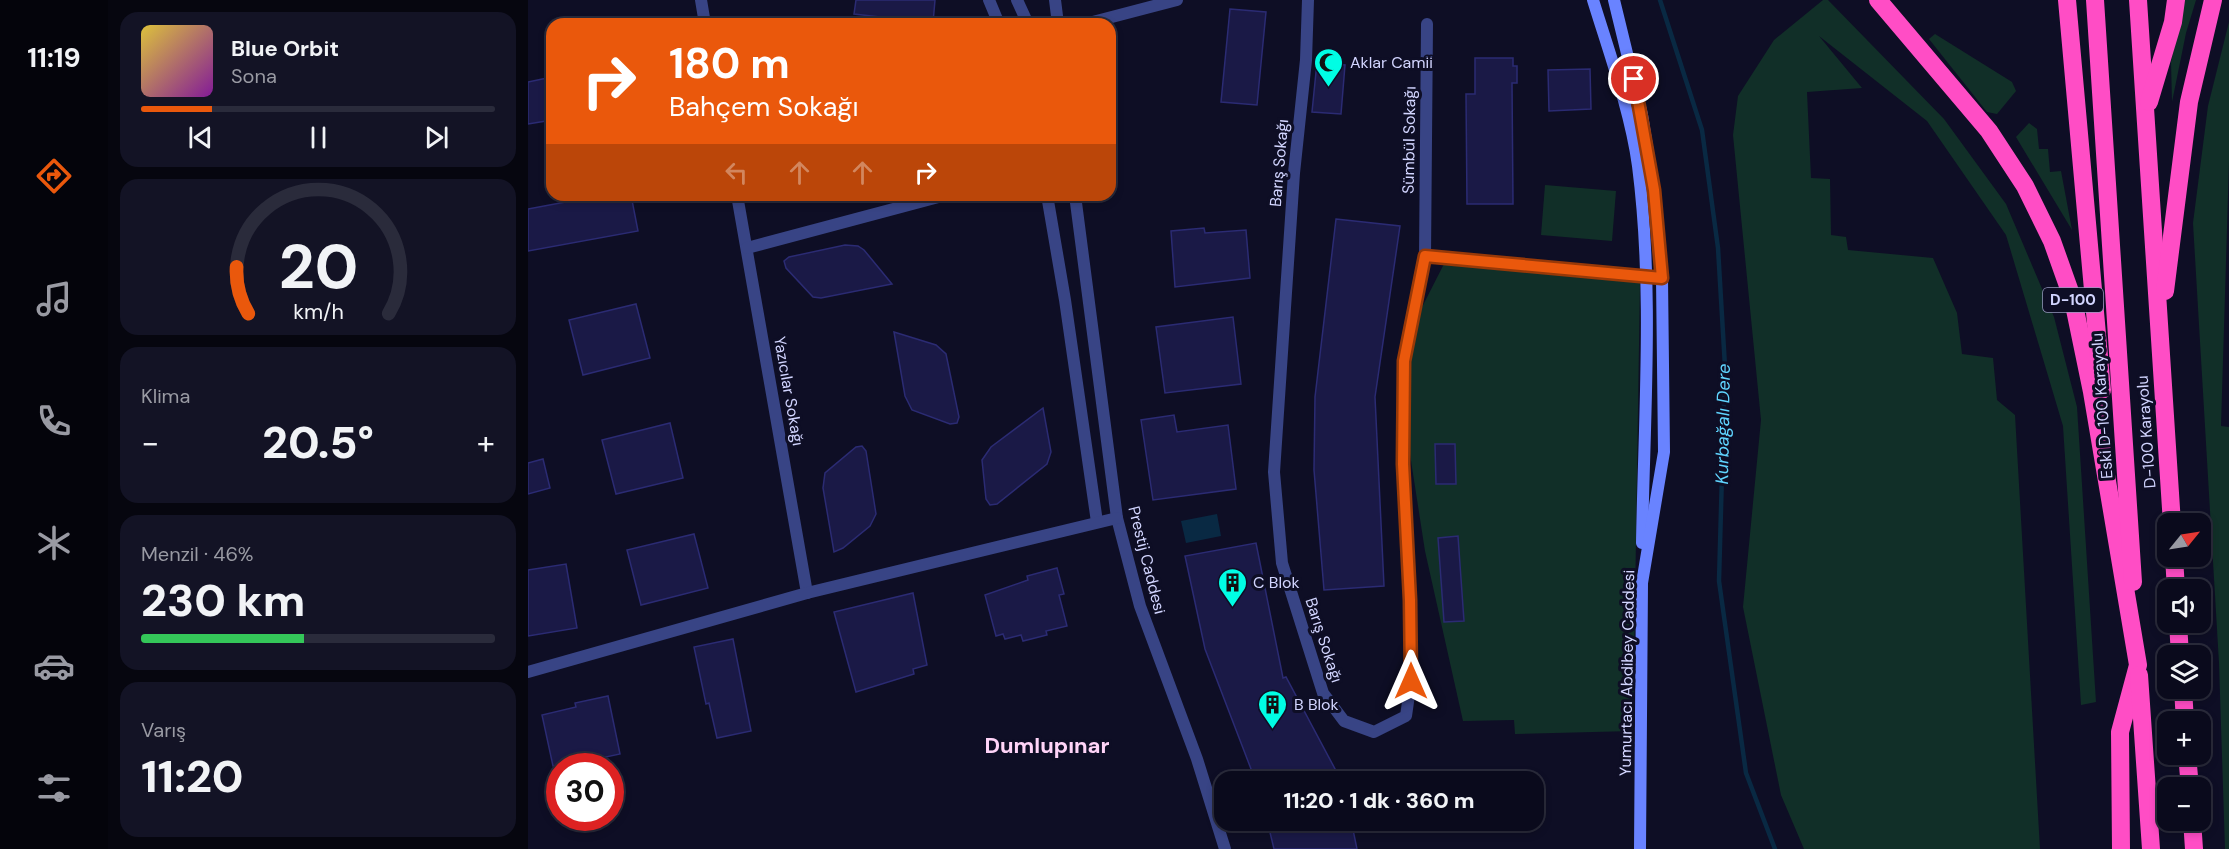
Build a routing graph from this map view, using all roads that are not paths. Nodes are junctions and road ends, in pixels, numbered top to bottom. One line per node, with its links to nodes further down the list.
1 (700, 0): 16 (street)
2 (989, 0): 17 (street)
3 (1017, 0): 18 (street)
4 (1055, 0): 19 (street)
5 (1178, 0): 20 (street)
6 (1308, 0): 29 (street, Barış Sokağı)
7 (1593, 0): 30 (main road)
8 (1614, 0): 31 (main road, Yumurtacı Abdibey Caddesi)
9 (1864, 0): 22 (highway)
10 (1878, 0): 22 (highway, D-100)
11 (2067, 0): 36 (highway)
12 (2095, 0): 39 (highway, Eski D-100 Karayolu)
13 (2138, 0): 23 (highway)
14 (2176, 0): 23 (highway)
15 (2213, 0): 32 (highway)
16 (704, 18)
17 (996, 18)
18 (1025, 18)
19 (1057, 18)
20 (1108, 18)
21 (1427, 24): 29 (street, Sümbül Sokağı)
22 (1946, 81): 36 (highway, D-100)
23 (2145, 116): 32 (highway)
24 (738, 201): 28 (street, Yazıcılar Sokağı)
25 (923, 201): 28 (street)
26 (1048, 201): 35 (street)
27 (1076, 201): 34 (street, Prestij Caddesi)
28 (747, 248): 38 (street, Yazıcılar Sokağı)
29 (1425, 256): 30 (street)
30 (1646, 276): 31 (street); 37 (main road)
31 (1662, 278): 37 (main road, Yumurtacı Abdibey Caddesi)
32 (2160, 338): 33 (highway, D-100 Karayolu)
33 (2171, 513)
34 (1117, 518): 35 (street); 42 (street, Prestij Caddesi)
35 (1097, 522): 38 (street)
36 (2117, 552): 39 (highway)
37 (1642, 584): 43 (main road, Yumurtacı Abdibey Caddesi)
38 (807, 593): 40 (street)
39 (2138, 665): 44 (highway); 45 (highway)
40 (528, 672)
41 (2193, 831): 46 (highway)
42 (1225, 849)
43 (1640, 849)
44 (2121, 849)
45 (2151, 849)
46 (2194, 849)

